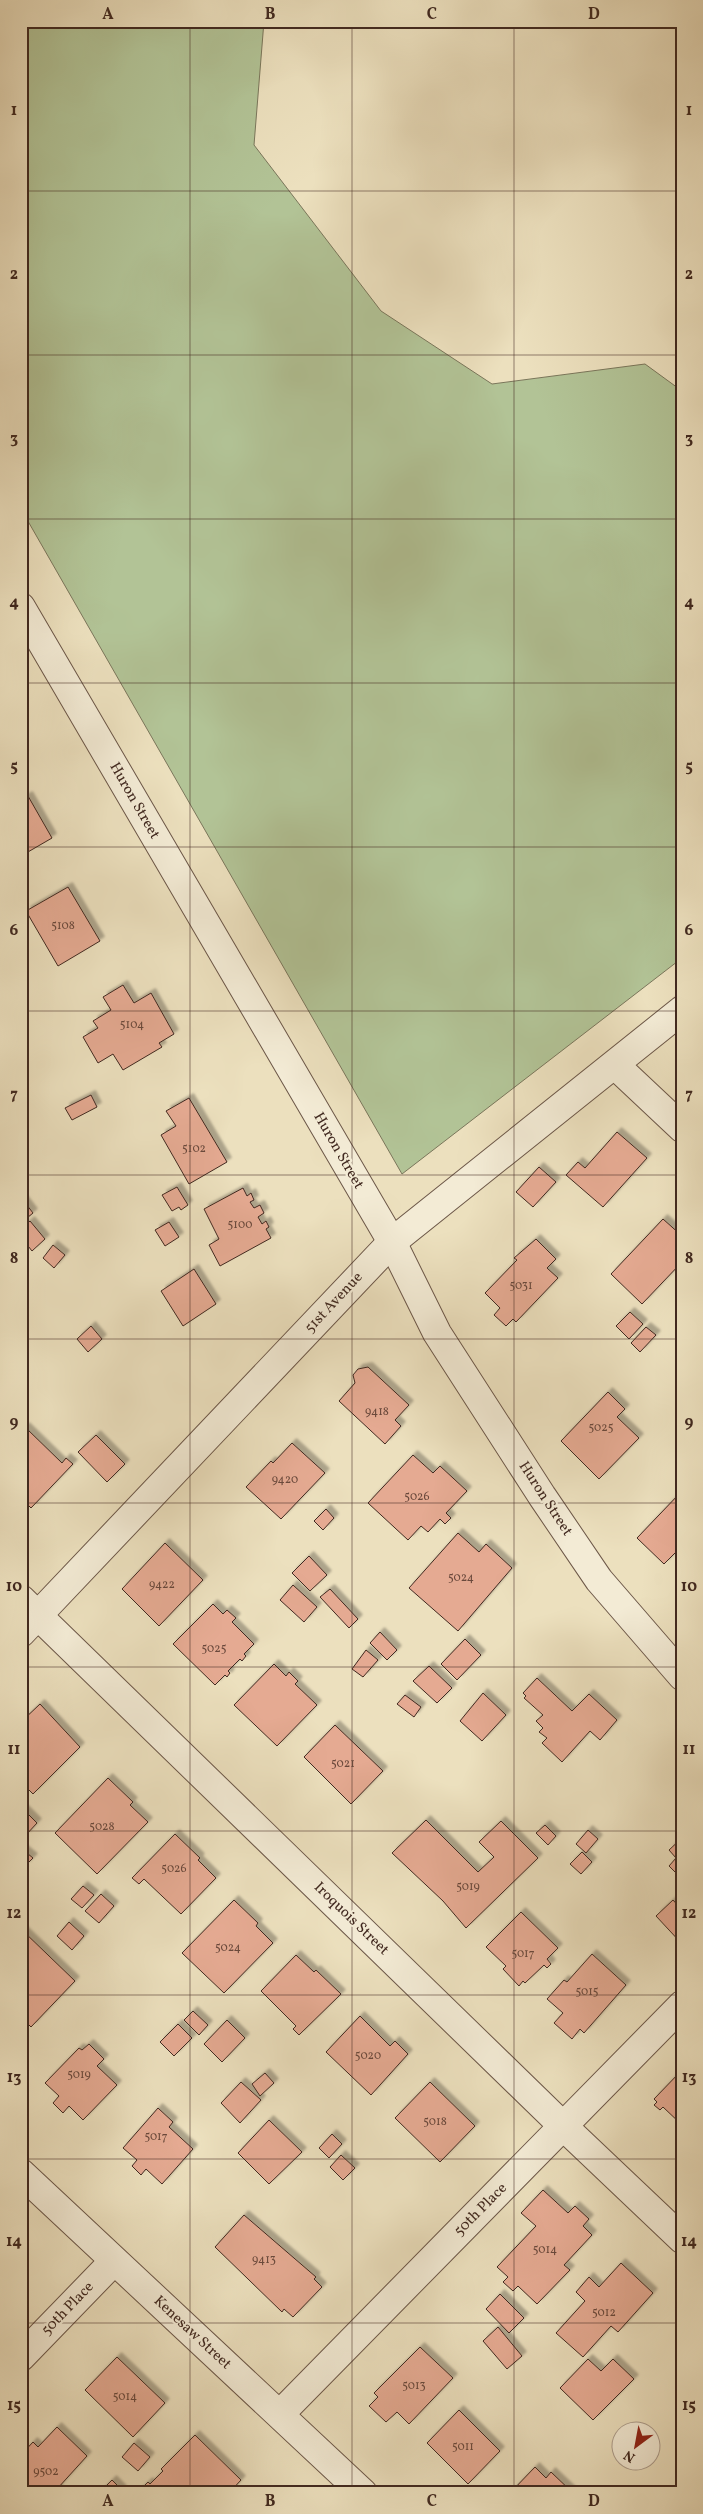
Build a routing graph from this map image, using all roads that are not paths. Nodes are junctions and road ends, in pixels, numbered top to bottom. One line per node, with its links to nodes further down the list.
1 (21, 607): 5 (street, Huron Street)
2 (682, 1010): 3 (street, 51st Avenue)
3 (615, 1066): 4 (street); 5 (street, 51st Avenue)
4 (682, 1128)
5 (392, 1242): 6 (street, 51st Avenue); 7 (street, Huron Street)
6 (27, 1616): 9 (street, Iroquois Street)
7 (682, 1676)
8 (682, 2006): 9 (street, 50th Place)
9 (564, 2127): 11 (street, Iroquois Street); 14 (street, 50th Place)
10 (21, 2173): 12 (street, Kenesaw Street)
11 (682, 2239)
12 (114, 2262): 13 (street, 50th Place); 14 (street, Kenesaw Street)
13 (21, 2357)
14 (280, 2414): 15 (street, Kenesaw Street)
15 (362, 2493)

